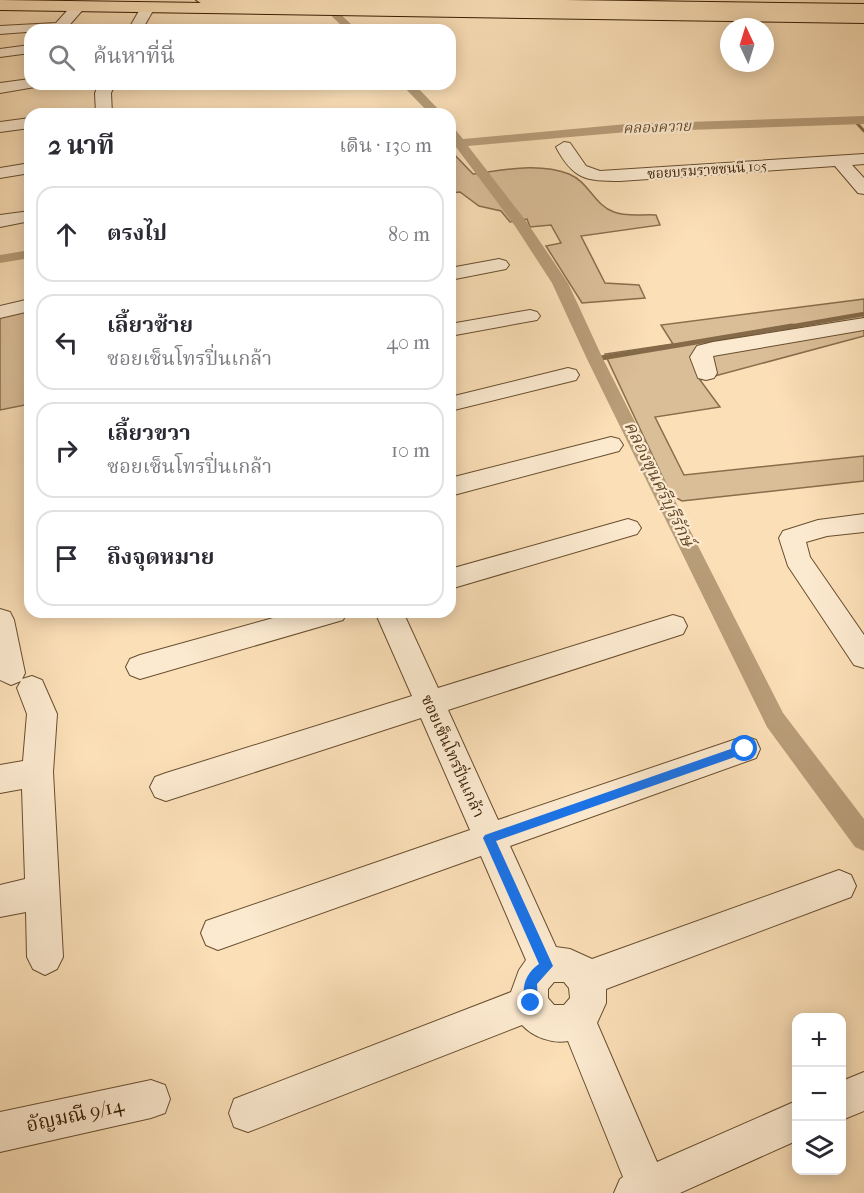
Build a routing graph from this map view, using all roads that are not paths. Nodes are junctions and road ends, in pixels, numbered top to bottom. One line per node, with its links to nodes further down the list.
1 (204, 0): 4 (main road)
2 (825, 0): 3 (main road)
3 (864, 1)
4 (326, 5): 6 (main road); 8 (main road)
5 (80, 6): 6 (main road); 7 (main road); 9 (street)
6 (153, 7): 10 (street); 11 (street)
7 (4, 8)
8 (864, 14)
9 (65, 24)
10 (140, 24)
11 (149, 24)
12 (24, 27): 13 (street)
13 (0, 30)
14 (24, 50): 15 (street)
15 (0, 53)
16 (24, 85): 17 (street)
17 (0, 88)
18 (104, 90): 20 (street)
19 (117, 90): 21 (street)
20 (104, 108)
21 (118, 108)
22 (24, 124): 23 (street)
23 (0, 127)
24 (564, 147): 26 (street, ซอยบรมราชชนนี 105)
25 (864, 159): 26 (street, ซอยบรมราชชนนี 105)
26 (839, 160): 29 (street)
27 (24, 169): 28 (street)
28 (0, 173)
29 (864, 189)
30 (24, 217): 31 (street)
31 (0, 221)
32 (499, 265): 33 (street)
33 (456, 273)
34 (24, 306): 35 (street)
35 (0, 312)
36 (530, 316): 38 (street)
37 (864, 324): 39 (street)
38 (456, 329)
39 (706, 373)
40 (568, 375): 41 (street)
41 (456, 403)
42 (611, 445): 43 (street)
43 (456, 485)
44 (864, 523): 50 (street)
45 (628, 528): 46 (street)
46 (456, 577)
47 (312, 618): 53 (street)
48 (392, 618): 54 (street, ซอยเซ็นโทรปิ่นเกล้า)
49 (0, 620): 56 (street)
50 (854, 625): 52 (street)
51 (673, 626): 54 (street)
52 (864, 657)
53 (140, 667)
54 (430, 704): 58 (street); 59 (street, ซอยเซ็นโทรปิ่นเกล้า)
55 (745, 749): 59 (street)
56 (37, 772): 57 (street); 61 (street)
57 (0, 779)
58 (166, 787)
59 (489, 838): 63 (street); 65 (street, ซอยเซ็นโทรปิ่นเกล้า)
60 (839, 886): 66 (street)
61 (41, 892): 62 (street); 64 (street)
62 (0, 901)
63 (218, 933)
64 (45, 957)
65 (547, 966): 66 (street); 67 (street)
66 (584, 980): 68 (street)
67 (531, 1003): 68 (street); 72 (street)
68 (578, 1019): 75 (street)
69 (864, 1091): 71 (street)
70 (151, 1099): 74 (street, อัญมณี 9/14)
71 (846, 1099)
72 (248, 1113)
73 (792, 1123): 75 (street)
74 (0, 1132)
75 (644, 1191)

